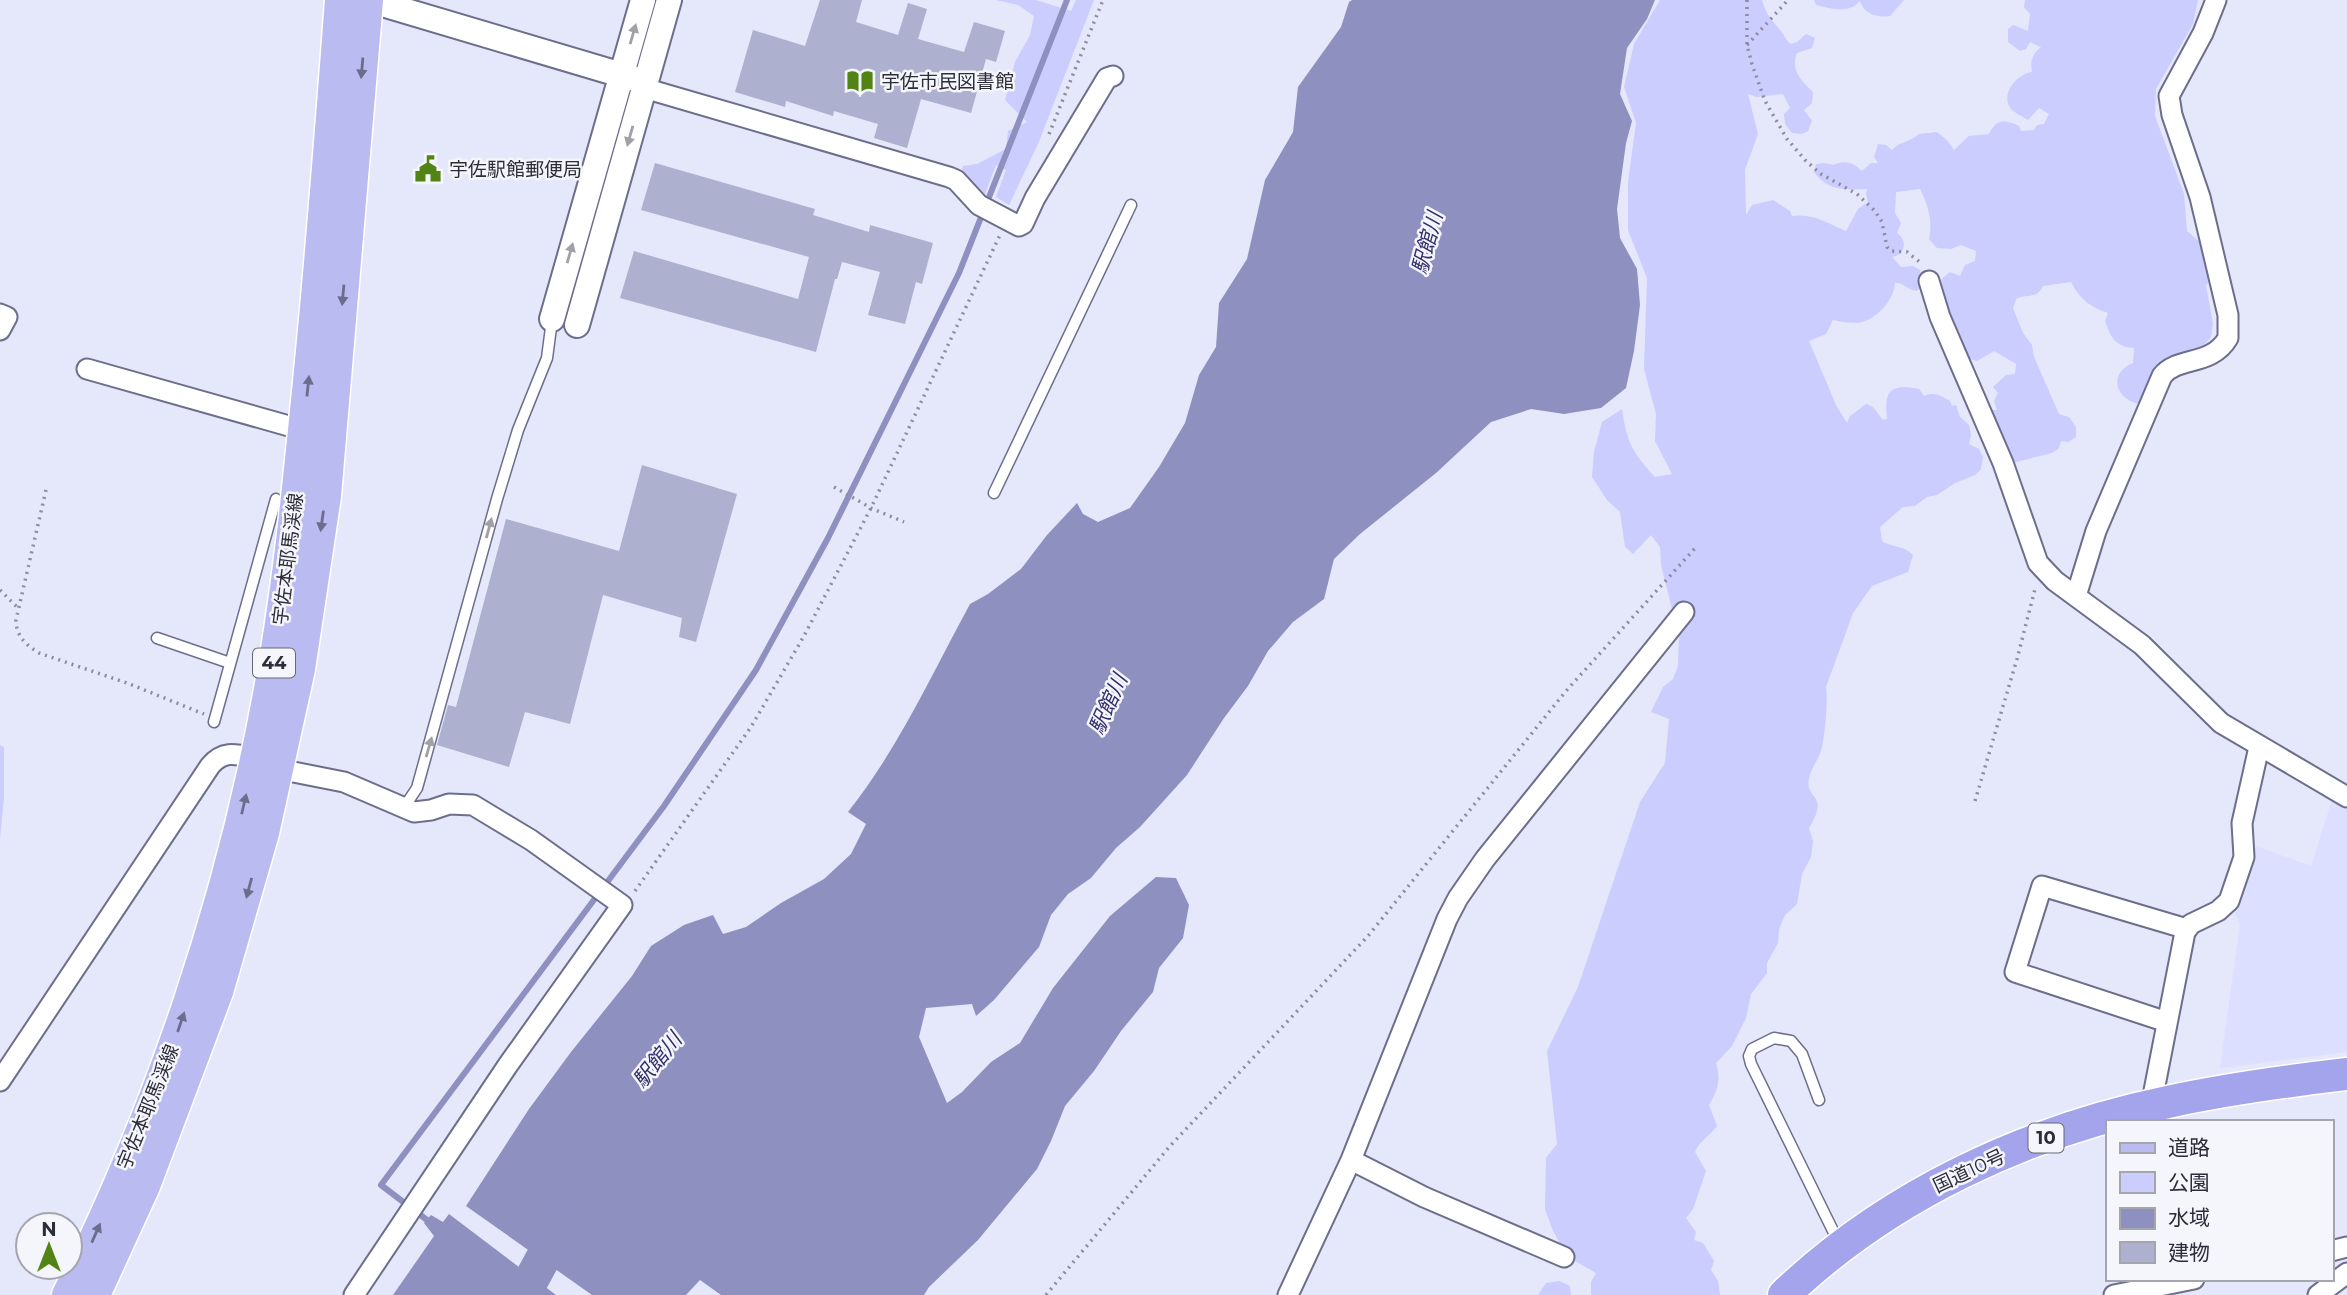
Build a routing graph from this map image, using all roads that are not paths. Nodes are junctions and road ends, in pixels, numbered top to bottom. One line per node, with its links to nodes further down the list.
1 (340, 0): 16 (main road, 宇佐本耶馬渓線 / 44, one-way to 1)
2 (369, 0): 6 (street); 25 (main road, 宇佐本耶馬渓線 / 44, one-way to 25)
3 (643, 0): 6 (street, one-way to 3)
4 (669, 0): 8 (street)
5 (2216, 0): 19 (street)
6 (621, 75): 8 (street); 12 (street, one-way to 6)
7 (1113, 76): 8 (street)
8 (645, 85): 13 (street, one-way to 13)
9 (1131, 205): 17 (lane)
10 (1929, 281): 19 (street)
11 (0, 314): 14 (street)
12 (552, 319): 27 (lane, one-way to 12)
13 (577, 325)
14 (0, 330)
15 (87, 369): 16 (street)
16 (303, 430): 25 (main road, 宇佐本耶馬渓線 / 44)
17 (995, 493)
18 (276, 499): 22 (lane)
19 (2076, 596): 24 (street)
20 (1684, 612): 34 (street)
21 (157, 638): 22 (lane)
22 (230, 663): 23 (lane)
23 (214, 722)
24 (2259, 747): 26 (street); 28 (street)
25 (266, 764): 27 (street); 31 (street); 39 (main road, 宇佐本耶馬渓線 / 44, one-way to 25); 40 (main road, 宇佐本耶馬渓線 / 44, one-way to 40)
26 (2347, 797)
27 (403, 809): 41 (street)
28 (2187, 929): 29 (street); 29 (street)
29 (2167, 1021): 33 (street)
30 (2347, 1074): 33 (highway, 国道10号 / 10)
31 (0, 1081)
32 (1819, 1100): 35 (lane)
33 (2151, 1105): 35 (highway, 国道10号 / 10)
34 (1351, 1160): 36 (street); 42 (street)
35 (1841, 1247): 43 (highway, 国道10号 / 10)
36 (1564, 1257)
37 (2347, 1273): 45 (street)
38 (2183, 1281): 44 (street)
39 (66, 1295)
40 (95, 1295)
41 (354, 1295)
42 (1288, 1295)
43 (1784, 1295)
44 (2114, 1295)
45 (2318, 1295)

